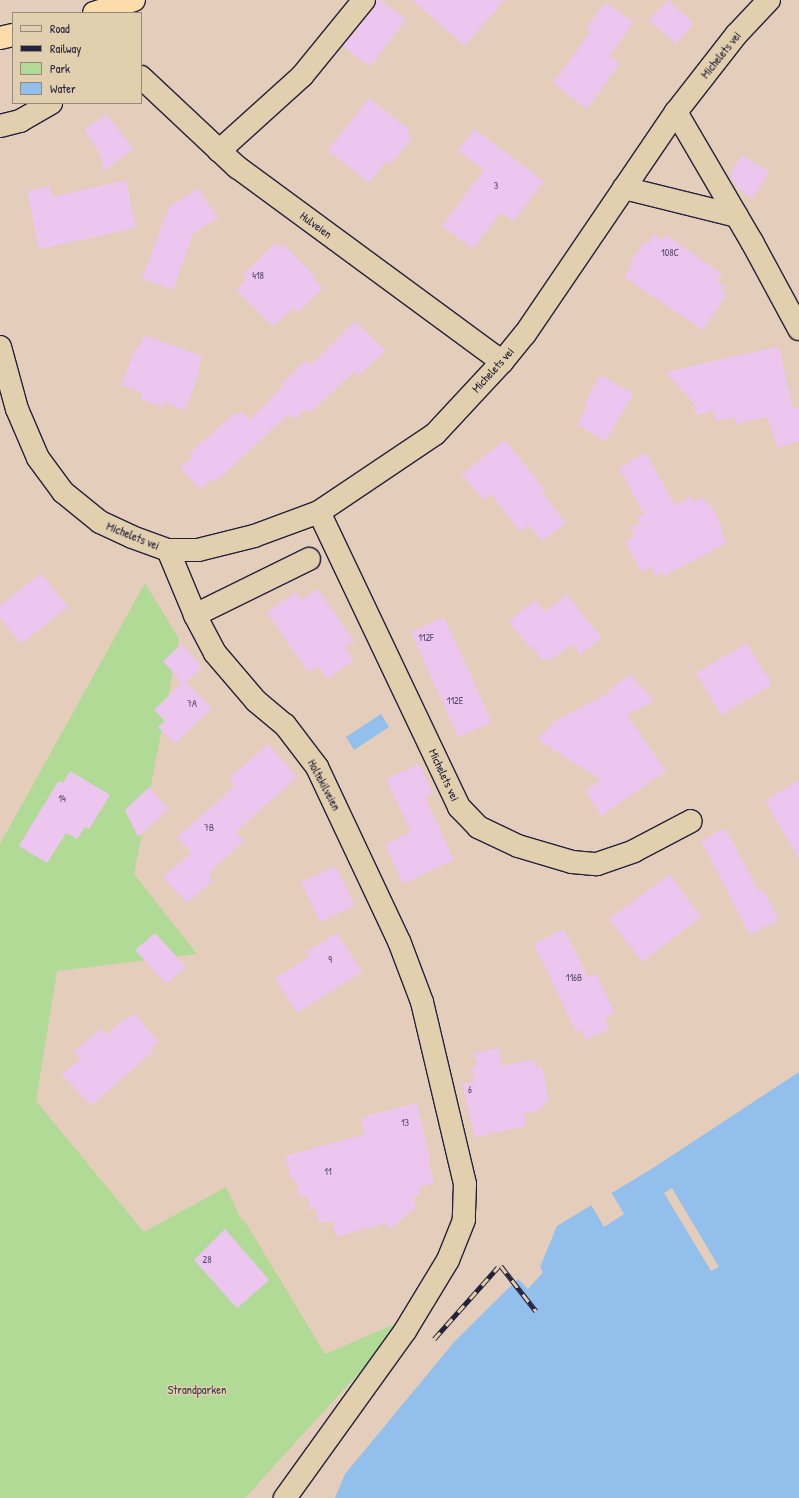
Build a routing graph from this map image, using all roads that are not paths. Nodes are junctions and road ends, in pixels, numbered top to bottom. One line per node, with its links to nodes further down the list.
1 (134, 0): 4 (highway)
2 (364, 0): 11 (street)
3 (769, 0): 9 (street, Michelets vei)
4 (97, 12)
5 (12, 35): 6 (highway)
6 (0, 38)
7 (142, 78): 11 (street, Hulveien)
8 (49, 104): 10 (street)
9 (676, 112): 12 (street, Michelets vei); 13 (street)
10 (0, 126)
11 (219, 151): 16 (street, Hulveien)
12 (624, 188): 13 (street); 16 (street, Michelets vei)
13 (737, 216): 14 (street)
14 (799, 329)
15 (0, 347): 18 (street, Michelets vei)
16 (502, 362): 17 (street, Michelets vei)
17 (319, 512): 18 (street, Michelets vei); 21 (street, Michelets vei)
18 (168, 550): 20 (street, Holtekilveien)
19 (309, 559): 20 (street)
20 (195, 615): 22 (street, Holtekilveien)
21 (691, 821)
22 (285, 1498)

